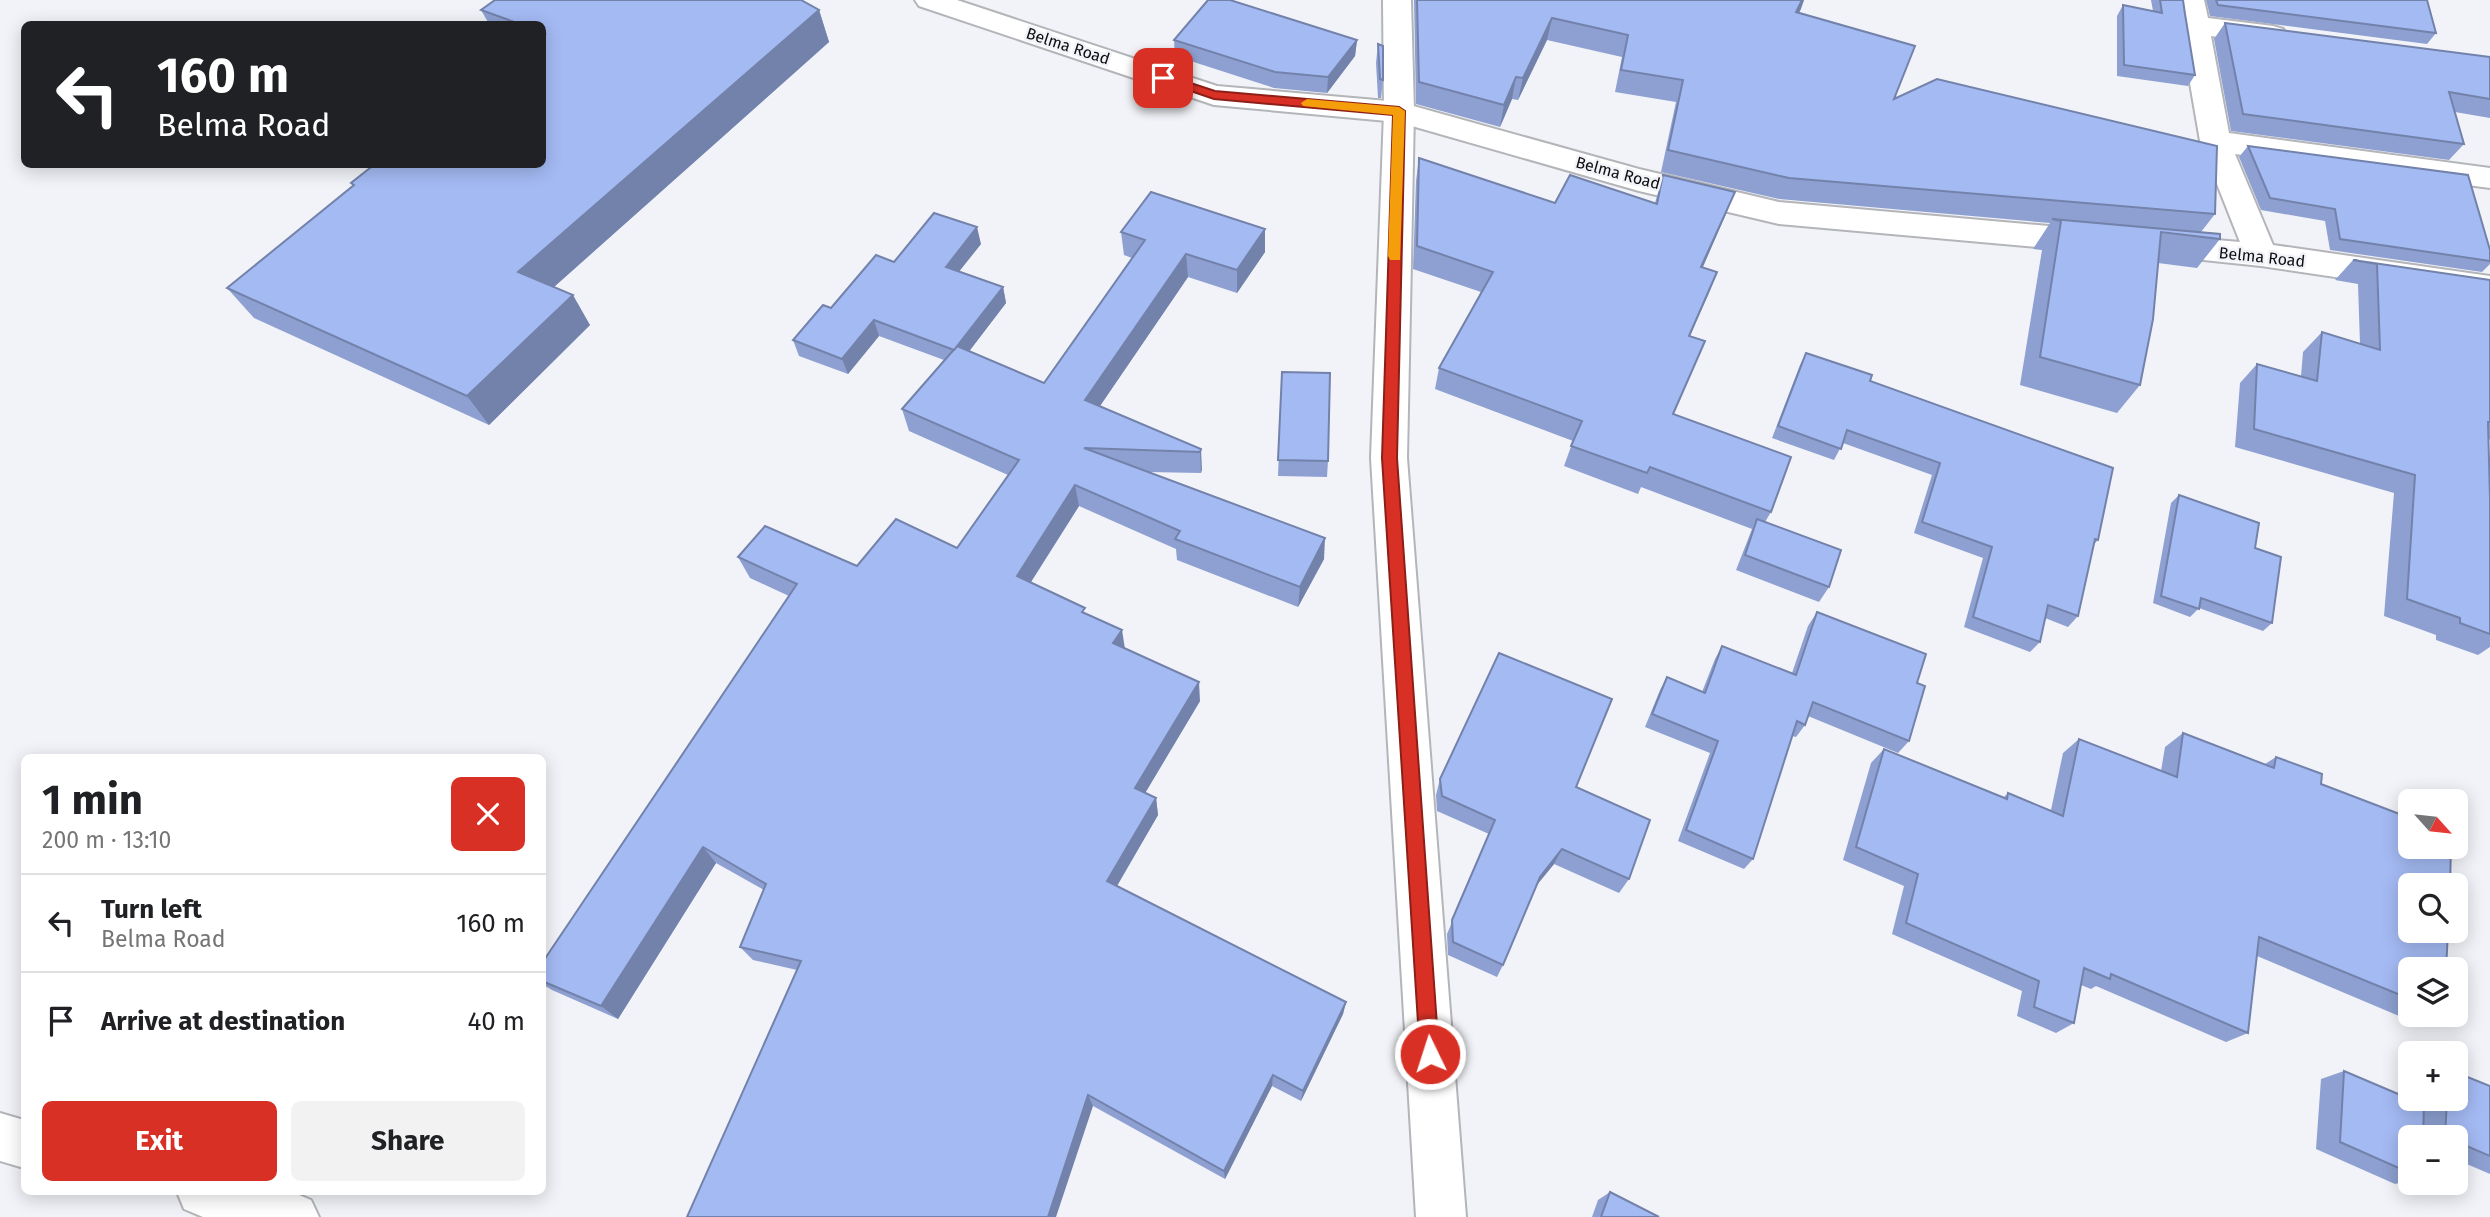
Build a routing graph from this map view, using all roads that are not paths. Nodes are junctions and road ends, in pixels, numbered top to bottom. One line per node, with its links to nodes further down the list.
1 (929, 0): 5 (street, Belma Road)
2 (1397, 0): 5 (street)
3 (2192, 13): 4 (street); 6 (street)
4 (2299, 39)
5 (1399, 111): 8 (street, Belma Road); 14 (street)
6 (2215, 141): 7 (street); 8 (street)
7 (2490, 178)
8 (2261, 255): 9 (street, Belma Road)
9 (2490, 288)
10 (0, 1137): 11 (street)
11 (21, 1143)
12 (212, 1195): 13 (street)
13 (294, 1217)
14 (1441, 1217)

